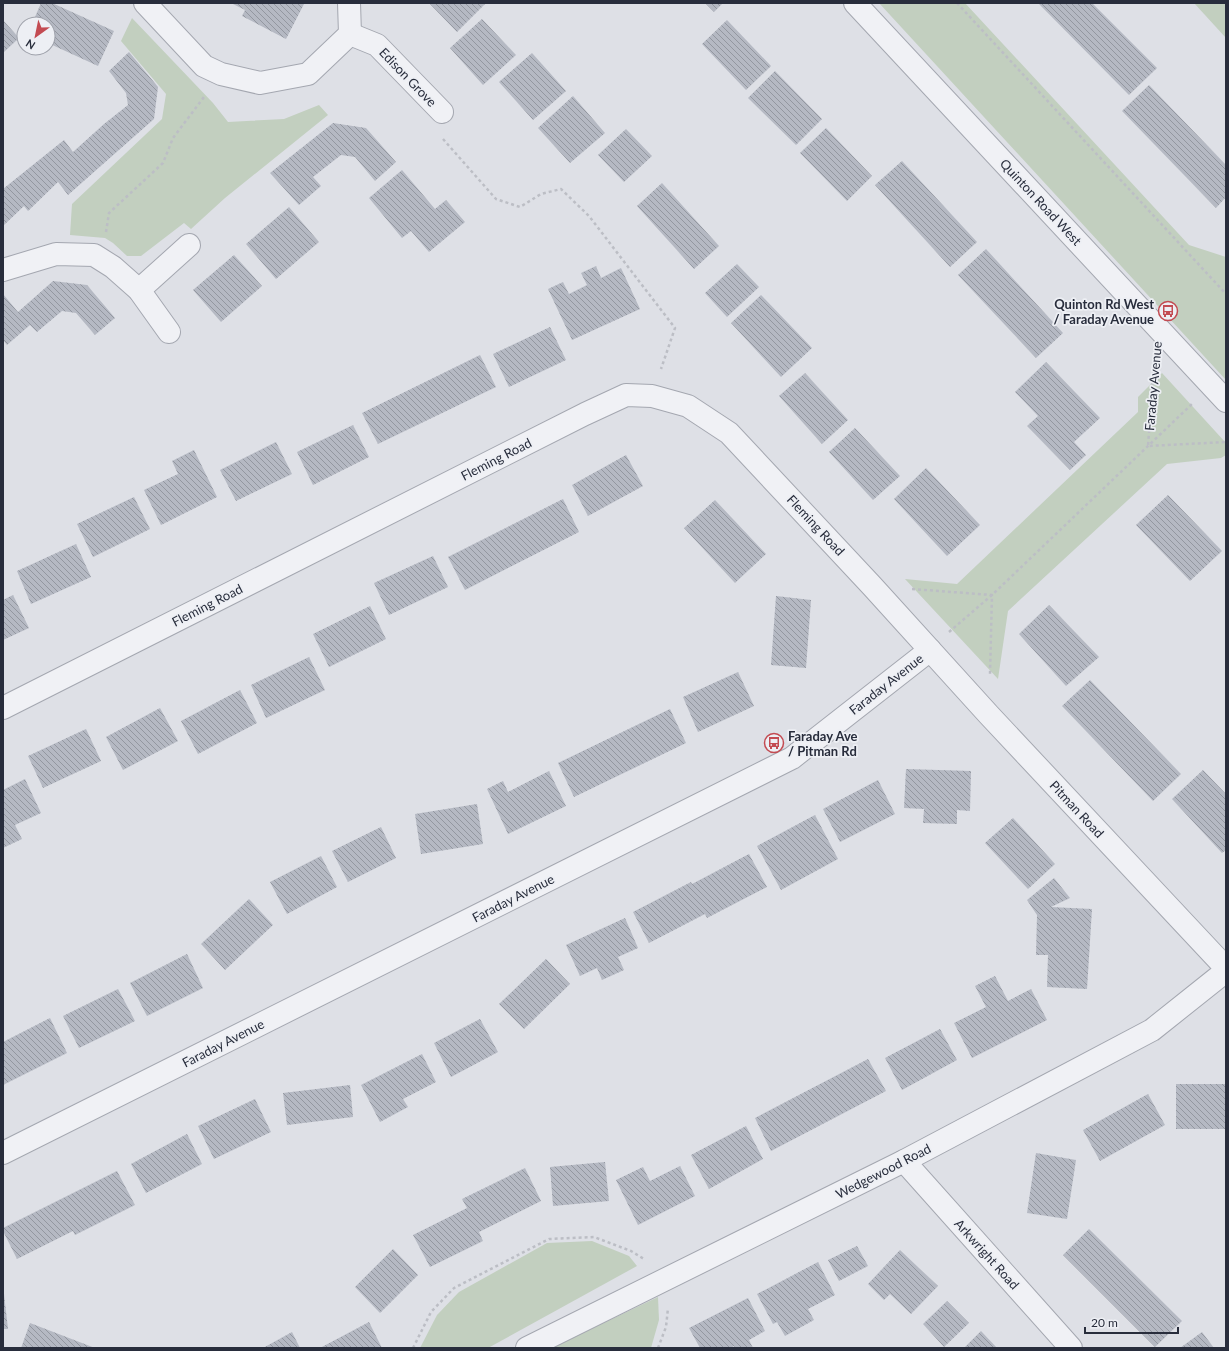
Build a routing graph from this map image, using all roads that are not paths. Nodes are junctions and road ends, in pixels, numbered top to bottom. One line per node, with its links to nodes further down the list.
1 (145, 3): 4 (street)
2 (349, 3): 4 (street)
3 (855, 3): 10 (street, Quinton Road West)
4 (350, 34): 5 (street, Edison Grove)
5 (442, 112)
6 (189, 245): 8 (street)
7 (3, 270): 8 (street)
8 (139, 290): 9 (street)
9 (169, 332)
10 (1226, 401)
11 (930, 650): 12 (street, Fleming Road); 13 (street, Pitman Road); 14 (street, Faraday Avenue)
12 (3, 708)
13 (1226, 969): 15 (street, Wedgewood Road)
14 (3, 1153)
15 (904, 1161): 16 (street, Wedgewood Road); 17 (street, Arkwright Road)
16 (527, 1348)
17 (1071, 1348)

